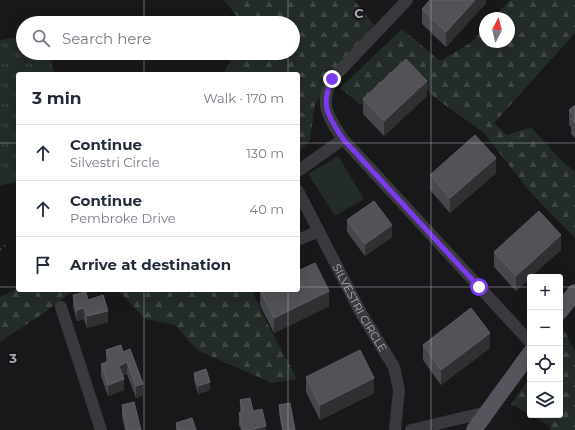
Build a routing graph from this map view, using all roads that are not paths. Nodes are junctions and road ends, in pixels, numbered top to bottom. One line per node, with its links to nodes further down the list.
1 (407, 0): 2 (street)
2 (343, 139): 3 (street); 10 (street)
3 (300, 170)
4 (300, 195): 5 (street, SILVESTRI CIRCLE)
5 (318, 231): 6 (street); 14 (street, SILVESTRI CIRCLE)
6 (300, 239)
7 (575, 292): 9 (main road)
8 (61, 307): 13 (street)
9 (562, 310)
10 (527, 339)
11 (527, 358): 12 (main road)
12 (487, 412): 15 (street); 16 (main road)
13 (101, 430)
14 (395, 430)
15 (411, 430)
16 (474, 430)

